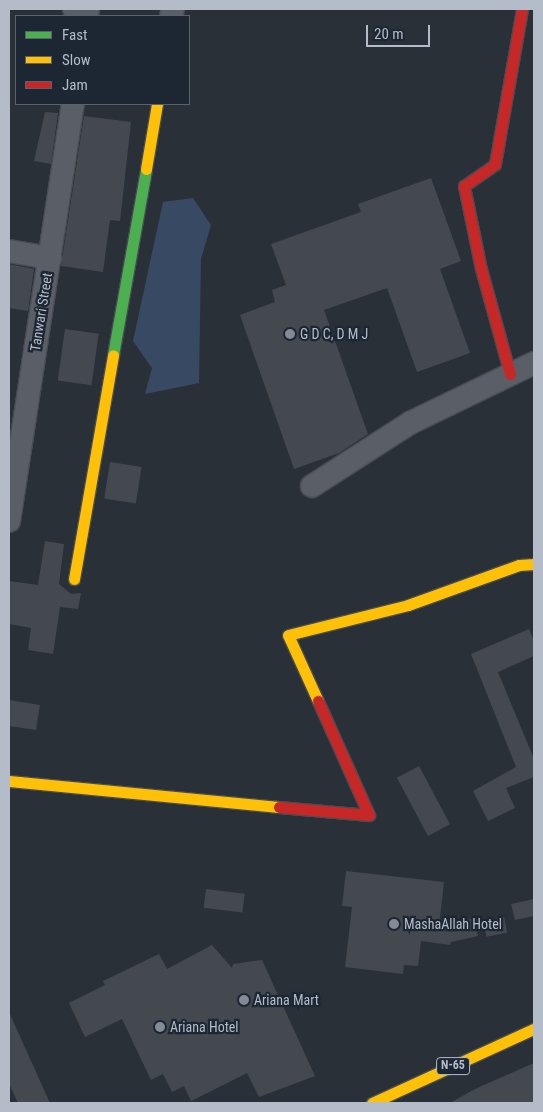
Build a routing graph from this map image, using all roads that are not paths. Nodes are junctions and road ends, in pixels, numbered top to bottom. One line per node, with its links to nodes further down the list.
1 (522, 9): 7 (main road)
2 (74, 105): 5 (street, Tanwari Street)
3 (157, 105): 11 (main road)
4 (9, 251): 5 (street)
5 (50, 258): 9 (street, Tanwari Street)
6 (534, 363): 7 (street)
7 (510, 374): 8 (street)
8 (312, 486)
9 (9, 521)
10 (534, 564): 12 (main road)
11 (74, 579)
12 (9, 781)
13 (534, 1029): 14 (main road, N-65)
14 (372, 1103)

